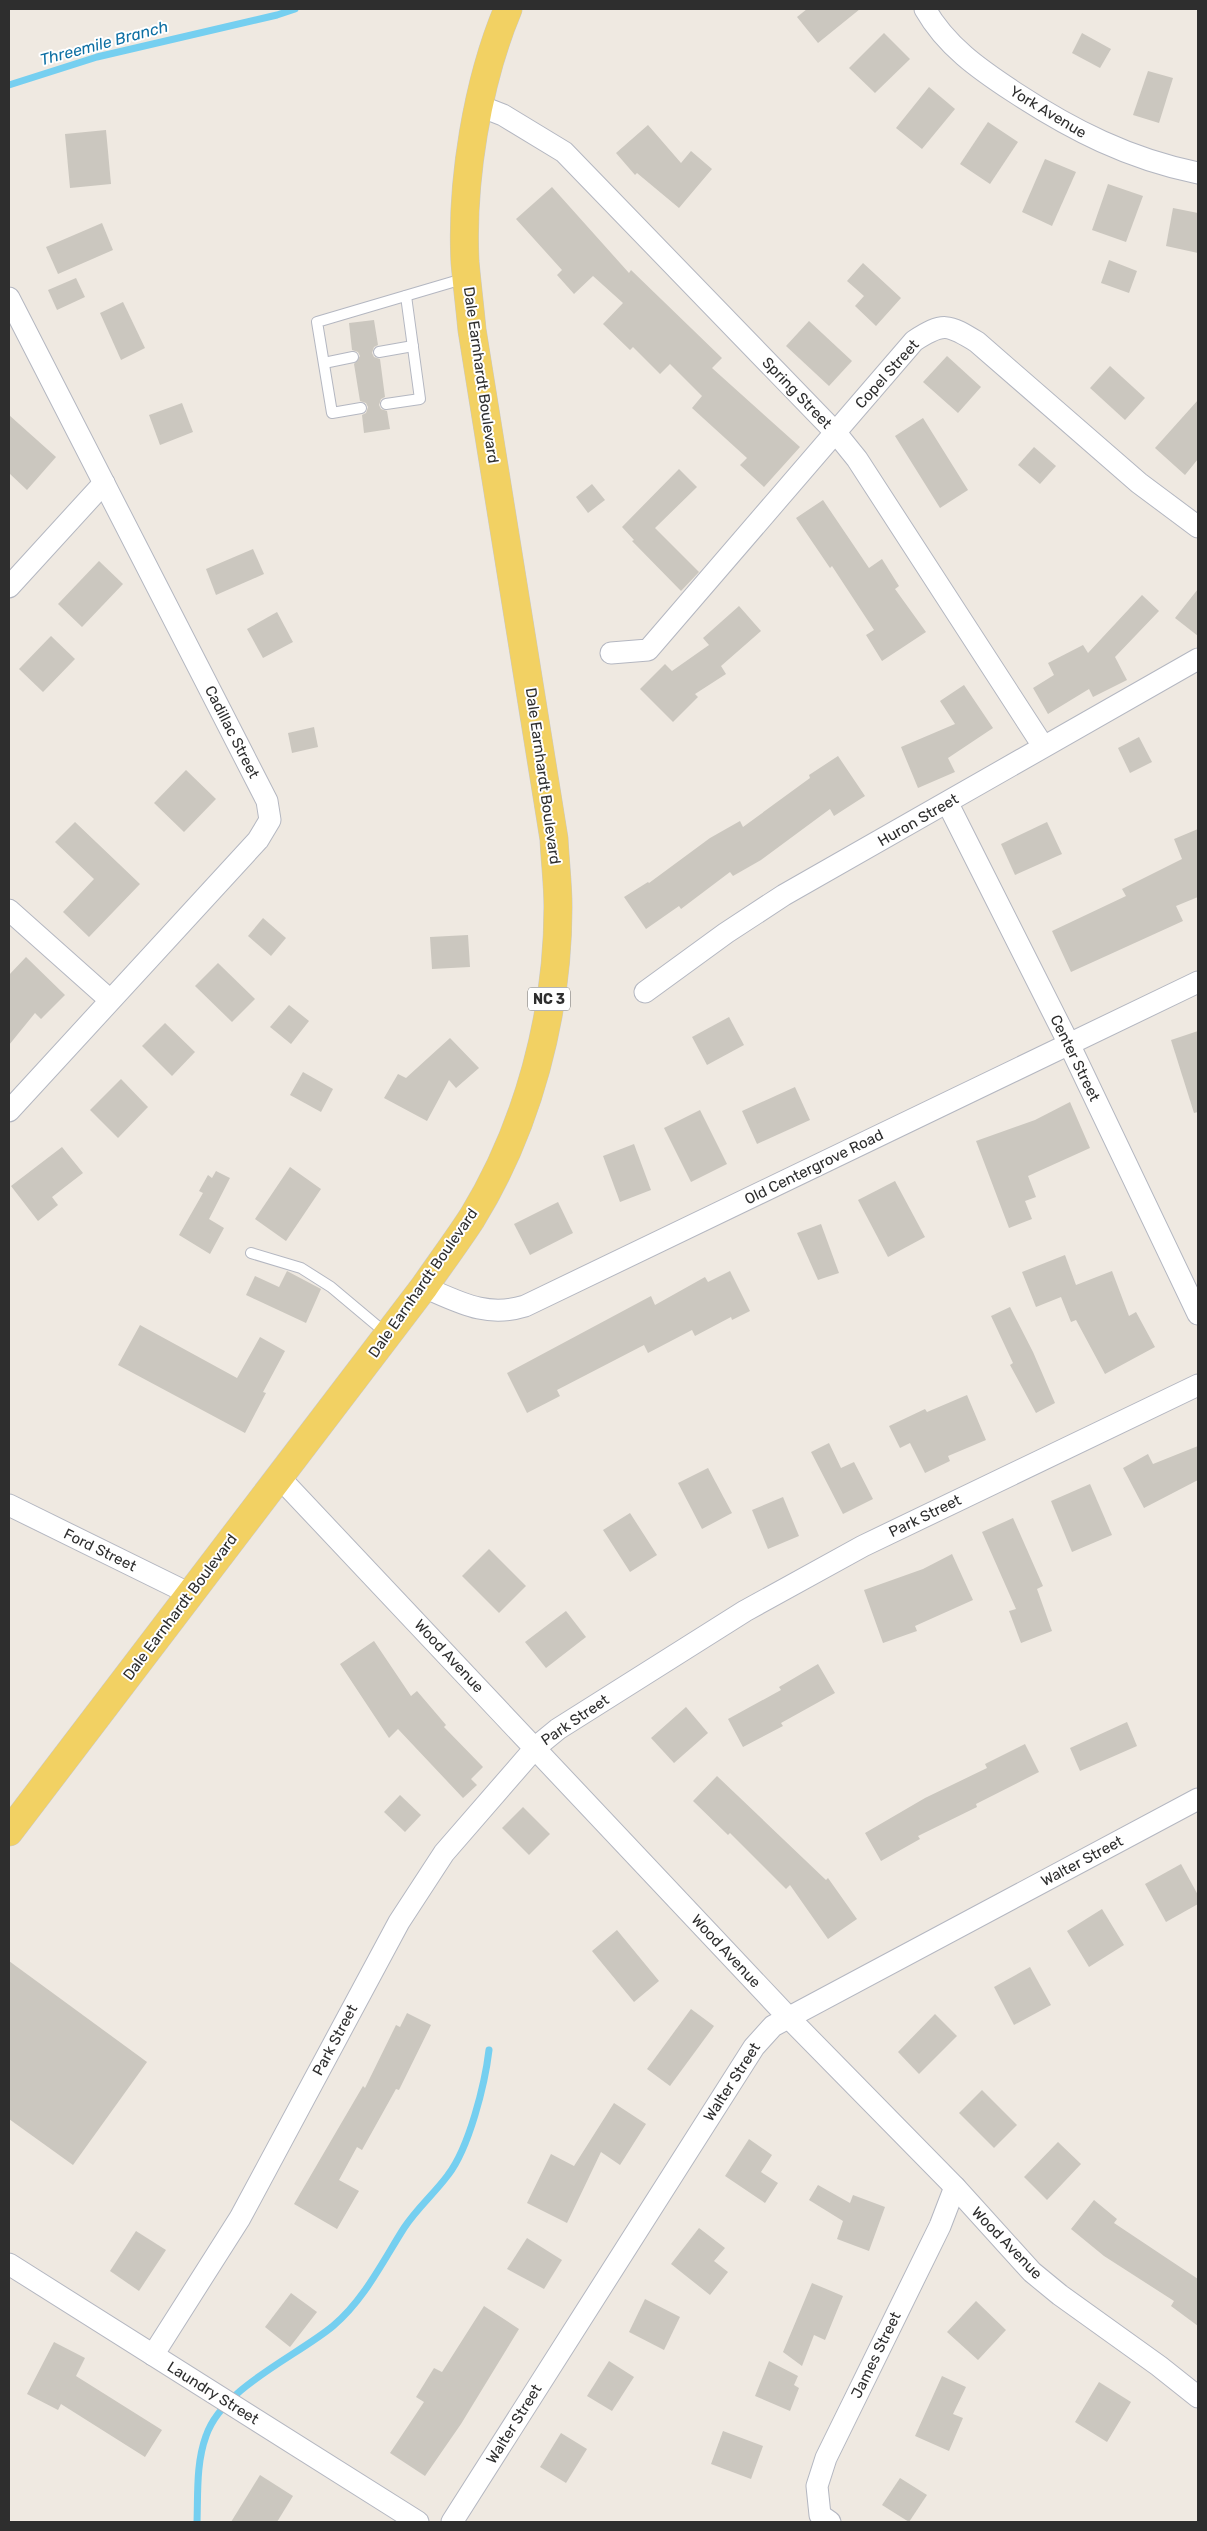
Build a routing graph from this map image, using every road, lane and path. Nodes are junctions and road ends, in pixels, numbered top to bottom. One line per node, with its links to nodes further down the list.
1 (508, 9): 3 (main road, Dale Earnhardt Boulevard / NC 3)
2 (925, 9): 4 (street, York Avenue)
3 (480, 106): 5 (main road, Dale Earnhardt Boulevard / NC 3); 14 (street, Spring Street)
4 (1198, 173)
5 (467, 278): 6 (lane); 29 (main road, Dale Earnhardt Boulevard / NC 3)
6 (406, 296): 8 (lane); 11 (lane)
7 (9, 298): 15 (street, Cadillac Street)
8 (413, 346): 9 (lane); 12 (lane)
9 (379, 352)
10 (354, 357): 11 (lane)
11 (324, 363): 13 (lane)
12 (386, 404)
13 (361, 408)
14 (836, 433): 16 (street, Copel Street); 18 (street, Copel Street); 20 (street, Spring Street)
15 (104, 483): 17 (street); 25 (street, Cadillac Street)
16 (1198, 527)
17 (9, 587)
18 (610, 653)
19 (1198, 659): 20 (street, Huron Street)
20 (1044, 746): 21 (street, Huron Street)
21 (948, 804): 24 (street, Huron Street); 26 (street, Center Street)
22 (9, 910): 25 (street)
23 (1198, 982): 26 (street, Old Centergrove Road)
24 (645, 992)
25 (110, 1000): 27 (street, Cadillac Street)
26 (1069, 1044): 29 (street, Old Centergrove Road); 30 (street, Center Street)
27 (9, 1111)
28 (251, 1253): 31 (lane)
29 (424, 1287): 31 (main road, Dale Earnhardt Boulevard / NC 3)
30 (1198, 1314)
31 (388, 1335): 33 (main road, Dale Earnhardt Boulevard / NC 3)
32 (1198, 1385): 36 (street, Park Street)
33 (280, 1477): 35 (main road, Dale Earnhardt Boulevard / NC 3); 36 (street, Wood Avenue)
34 (9, 1505): 35 (street, Ford Street)
35 (190, 1594): 38 (main road, Dale Earnhardt Boulevard / NC 3)
36 (536, 1747): 39 (street, Wood Avenue); 42 (street, Park Street)
37 (1198, 1799): 39 (street, Walter Street)
38 (9, 1832)
39 (788, 2017): 40 (street, Wood Avenue); 45 (street, Walter Street)
40 (955, 2187): 43 (street, Wood Avenue); 46 (street, James Street)
41 (9, 2264): 42 (street, Laundry Street)
42 (154, 2355): 44 (street, Laundry Street)
43 (1198, 2397)
44 (418, 2522)
45 (452, 2522)
46 (830, 2522)

